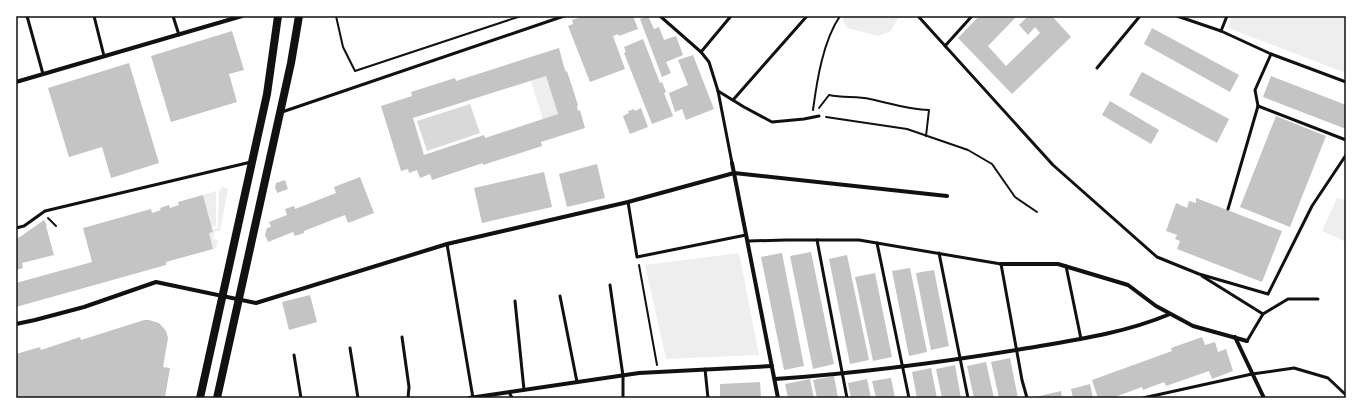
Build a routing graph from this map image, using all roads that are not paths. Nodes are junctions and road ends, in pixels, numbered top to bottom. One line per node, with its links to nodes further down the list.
1 (27, 16): 24 (lane)
2 (94, 16): 22 (lane)
3 (173, 16): 18 (lane)
4 (242, 16): 16 (street)
5 (278, 16): 34 (main road)
6 (299, 16): 30 (main road)
7 (564, 16): 30 (lane)
8 (660, 16): 20 (lane)
9 (731, 16): 20 (lane)
10 (807, 16): 28 (lane)
11 (918, 16): 19 (lane)
12 (972, 16): 19 (lane)
13 (1140, 16): 23 (lane)
14 (1177, 16): 17 (lane)
15 (1227, 16): 17 (lane)
16 (235, 17): 18 (street)
17 (1222, 31): 21 (lane)
18 (179, 35): 22 (street)
19 (945, 46): 49 (lane)
20 (700, 52): 27 (lane)
21 (1271, 54): 26 (lane); 29 (lane)
22 (104, 56): 24 (street)
23 (1097, 68)
24 (43, 74): 25 (street)
25 (16, 82)
26 (1346, 82)
27 (718, 91): 28 (lane); 35 (lane)
28 (733, 100): 31 (lane)
29 (1258, 106): 32 (lane); 39 (lane)
30 (280, 113): 53 (main road)
31 (819, 116)
32 (1346, 140)
33 (1346, 154): 49 (lane)
34 (252, 161): 40 (lane); 51 (main road)
35 (732, 163): 36 (street)
36 (734, 173): 37 (street); 38 (street); 41 (street)
37 (947, 196)
38 (628, 202): 41 (lane); 45 (street)
39 (1228, 209)
40 (16, 228)
41 (746, 235): 43 (street)
42 (817, 240): 43 (lane); 44 (lane); 70 (lane)
43 (748, 241): 67 (street)
44 (877, 243): 46 (lane); 68 (lane)
45 (447, 244): 53 (street); 84 (lane)
46 (940, 253): 47 (lane); 66 (lane)
47 (1001, 264): 48 (street); 64 (lane)
48 (1066, 266): 56 (street); 61 (lane)
49 (1199, 274): 57 (lane)
50 (610, 285): 72 (lane)
51 (222, 296): 53 (street); 58 (street); 78 (main road)
52 (560, 296): 74 (lane)
53 (239, 299): 79 (main road)
54 (1318, 299): 57 (lane)
55 (516, 301): 75 (lane)
56 (1170, 314): 60 (street); 61 (street)
57 (1263, 314): 62 (lane)
58 (16, 324)
59 (402, 337): 82 (lane)
60 (1235, 337): 62 (street); 71 (street)
61 (1081, 339): 64 (street)
62 (1247, 341)
63 (350, 348): 81 (lane)
64 (1017, 350): 66 (street); 92 (lane)
65 (294, 355): 80 (lane)
66 (960, 359): 68 (street); 91 (lane)
67 (772, 366): 69 (street); 73 (street)
68 (903, 366): 70 (street); 90 (lane)
69 (705, 370): 72 (street); 87 (lane)
70 (842, 374): 73 (street); 89 (lane)
71 (1252, 374): 77 (lane); 93 (lane); 94 (street)
72 (623, 376): 74 (street); 86 (lane)
73 (775, 379): 88 (street)
74 (577, 382): 75 (street)
75 (524, 390): 76 (street)
76 (509, 392): 84 (street); 85 (lane)
77 (1346, 395)
78 (200, 398)
79 (217, 398)
80 (301, 398)
81 (358, 398)
82 (408, 398)
83 (469, 398): 84 (street)
84 (473, 398)
85 (512, 398)
86 (623, 398)
87 (708, 398)
88 (778, 398)
89 (847, 398)
90 (909, 398)
91 (968, 398)
92 (1027, 398)
93 (1143, 398)
94 (1264, 398)

